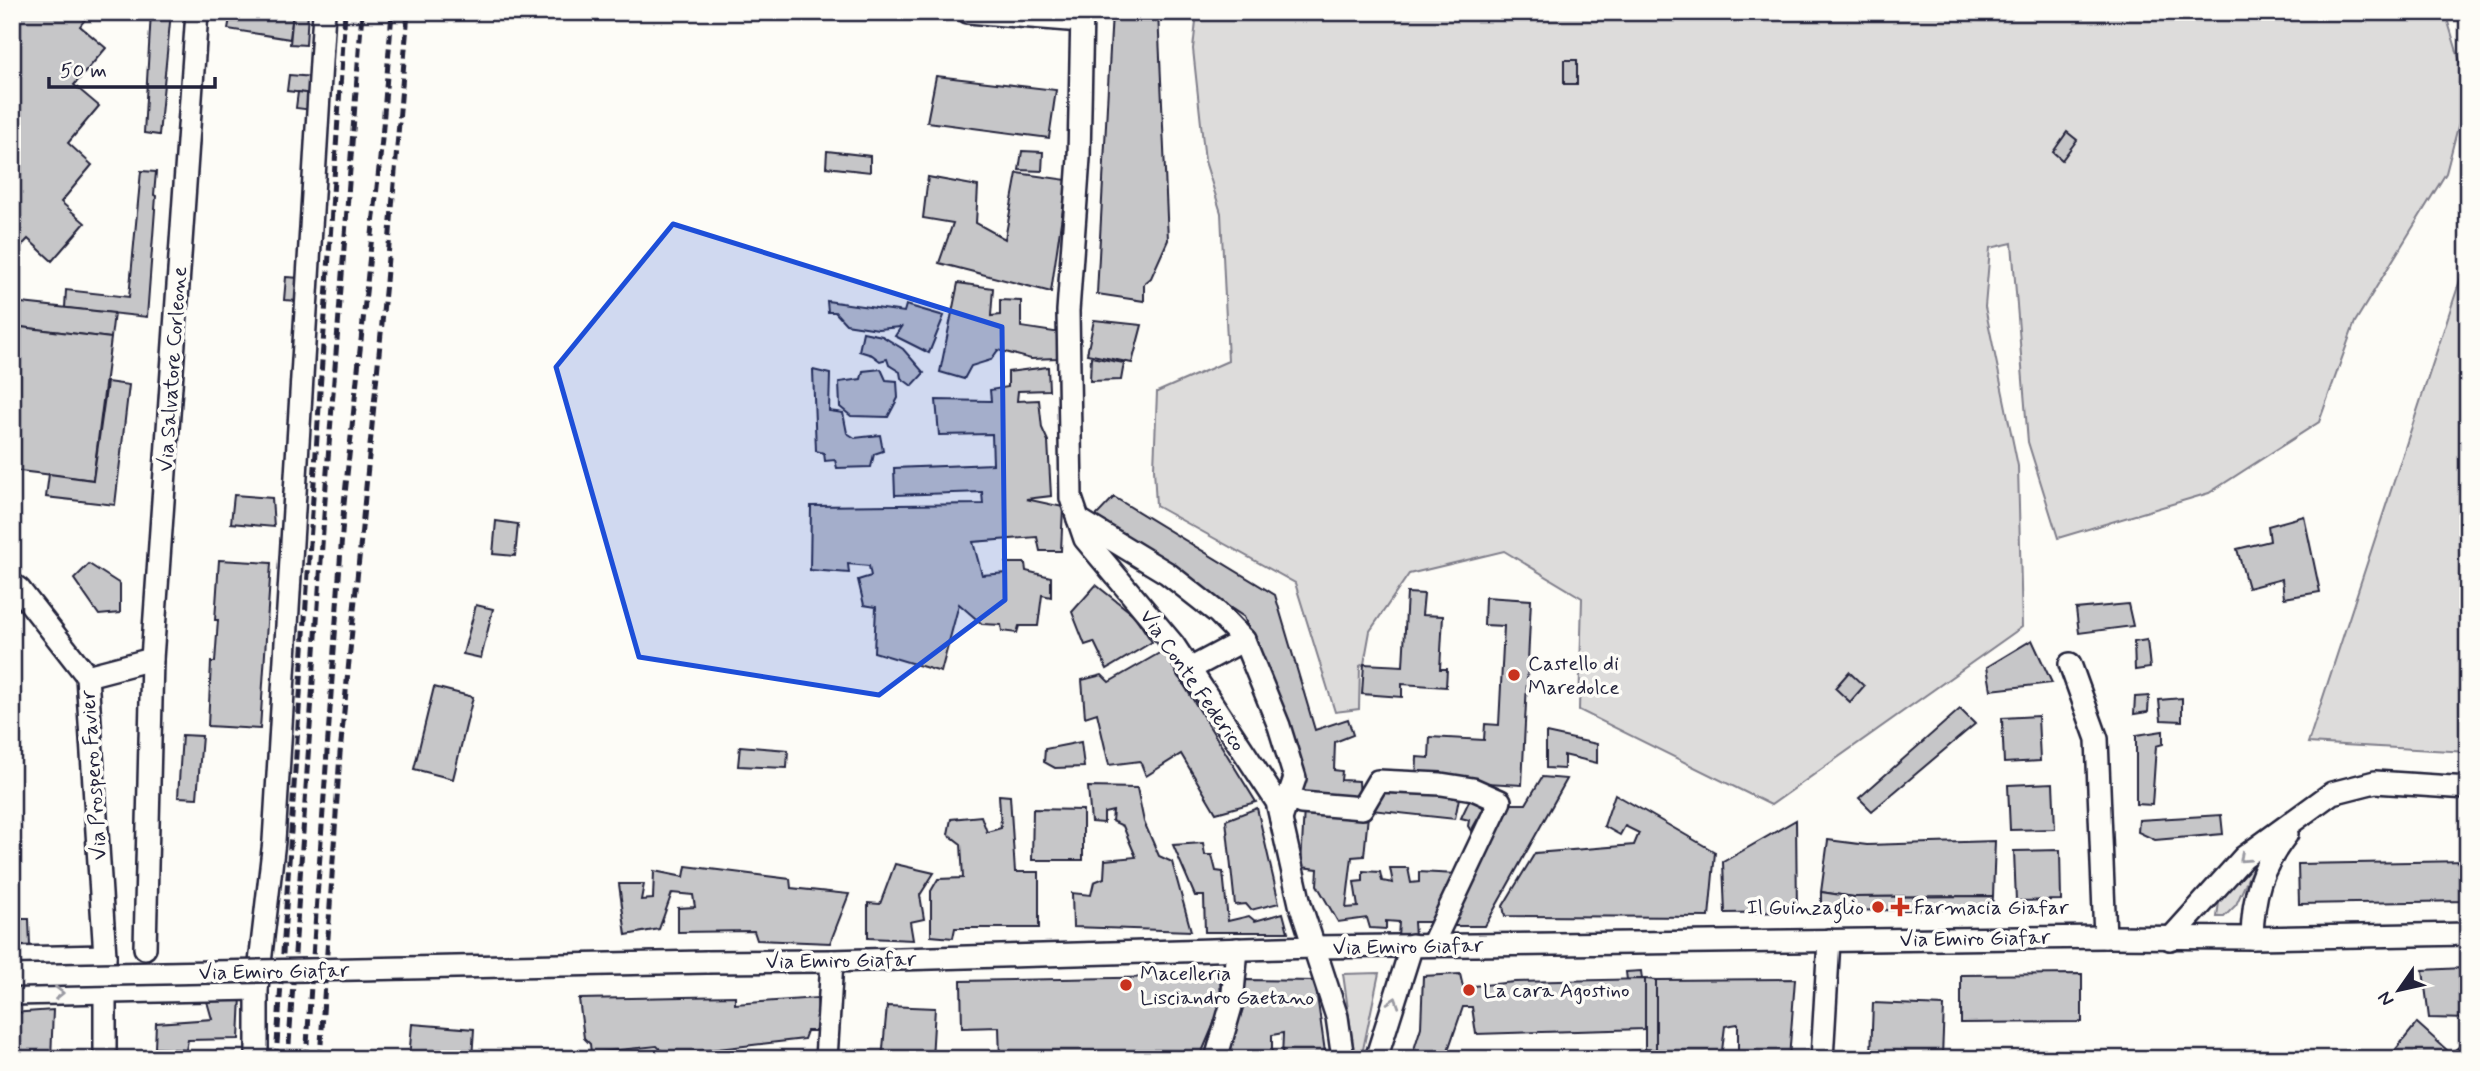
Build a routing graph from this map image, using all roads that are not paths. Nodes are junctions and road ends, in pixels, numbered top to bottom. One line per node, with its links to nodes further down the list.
1 (197, 12): 8 (street, Via Salvatore Corleone)
2 (324, 12): 29 (street)
3 (968, 12): 4 (street)
4 (1082, 17): 5 (street, Via Conte Federico)
5 (1078, 519): 7 (street); 10 (street, Via Conte Federico)
6 (12, 584): 11 (street, Via Prospero Favier)
7 (1244, 640): 10 (street); 13 (street)
8 (152, 659): 11 (street); 23 (street, Via Salvatore Corleone)
9 (2070, 664): 17 (street)
10 (1188, 670): 15 (street, Via Conte Federico)
11 (87, 676): 25 (street, Via Prospero Favier)
12 (2468, 788): 14 (street)
13 (1289, 796): 15 (street); 21 (street)
14 (2299, 817): 18 (street, one-way to 18); 19 (street)
15 (1281, 819): 22 (street, Via Conte Federico)
16 (2468, 934): 19 (street, Via Emiro Giafar)
17 (2105, 937): 18 (street, Via Emiro Giafar); 20 (street, Via Emiro Giafar)
18 (2170, 939): 19 (street, Via Emiro Giafar)
19 (2252, 939)
20 (1829, 940): 21 (street, Via Emiro Giafar); 39 (street)
21 (1422, 945): 22 (street, Via Emiro Giafar); 38 (street, one-way to 21)
22 (1314, 947): 24 (street, Via Emiro Giafar); 37 (street, Via Conte Federico)
23 (145, 948)
24 (1237, 949): 27 (street, Via Emiro Giafar); 36 (street)
25 (105, 956): 26 (street); 31 (street, Via Prospero Favier)
26 (12, 958)
27 (832, 961): 28 (street, Via Emiro Giafar, bridge); 35 (street)
28 (12, 976)
29 (257, 989): 31 (street); 34 (street)
30 (12, 993): 31 (street, one-way to 31)
31 (107, 993): 33 (street, Via Prospero Favier)
32 (2468, 1055): 40 (street)
33 (106, 1059)
34 (257, 1059)
35 (826, 1059)
36 (1216, 1059)
37 (1343, 1059)
38 (1376, 1059)
39 (1822, 1059)
40 (2463, 1059)

